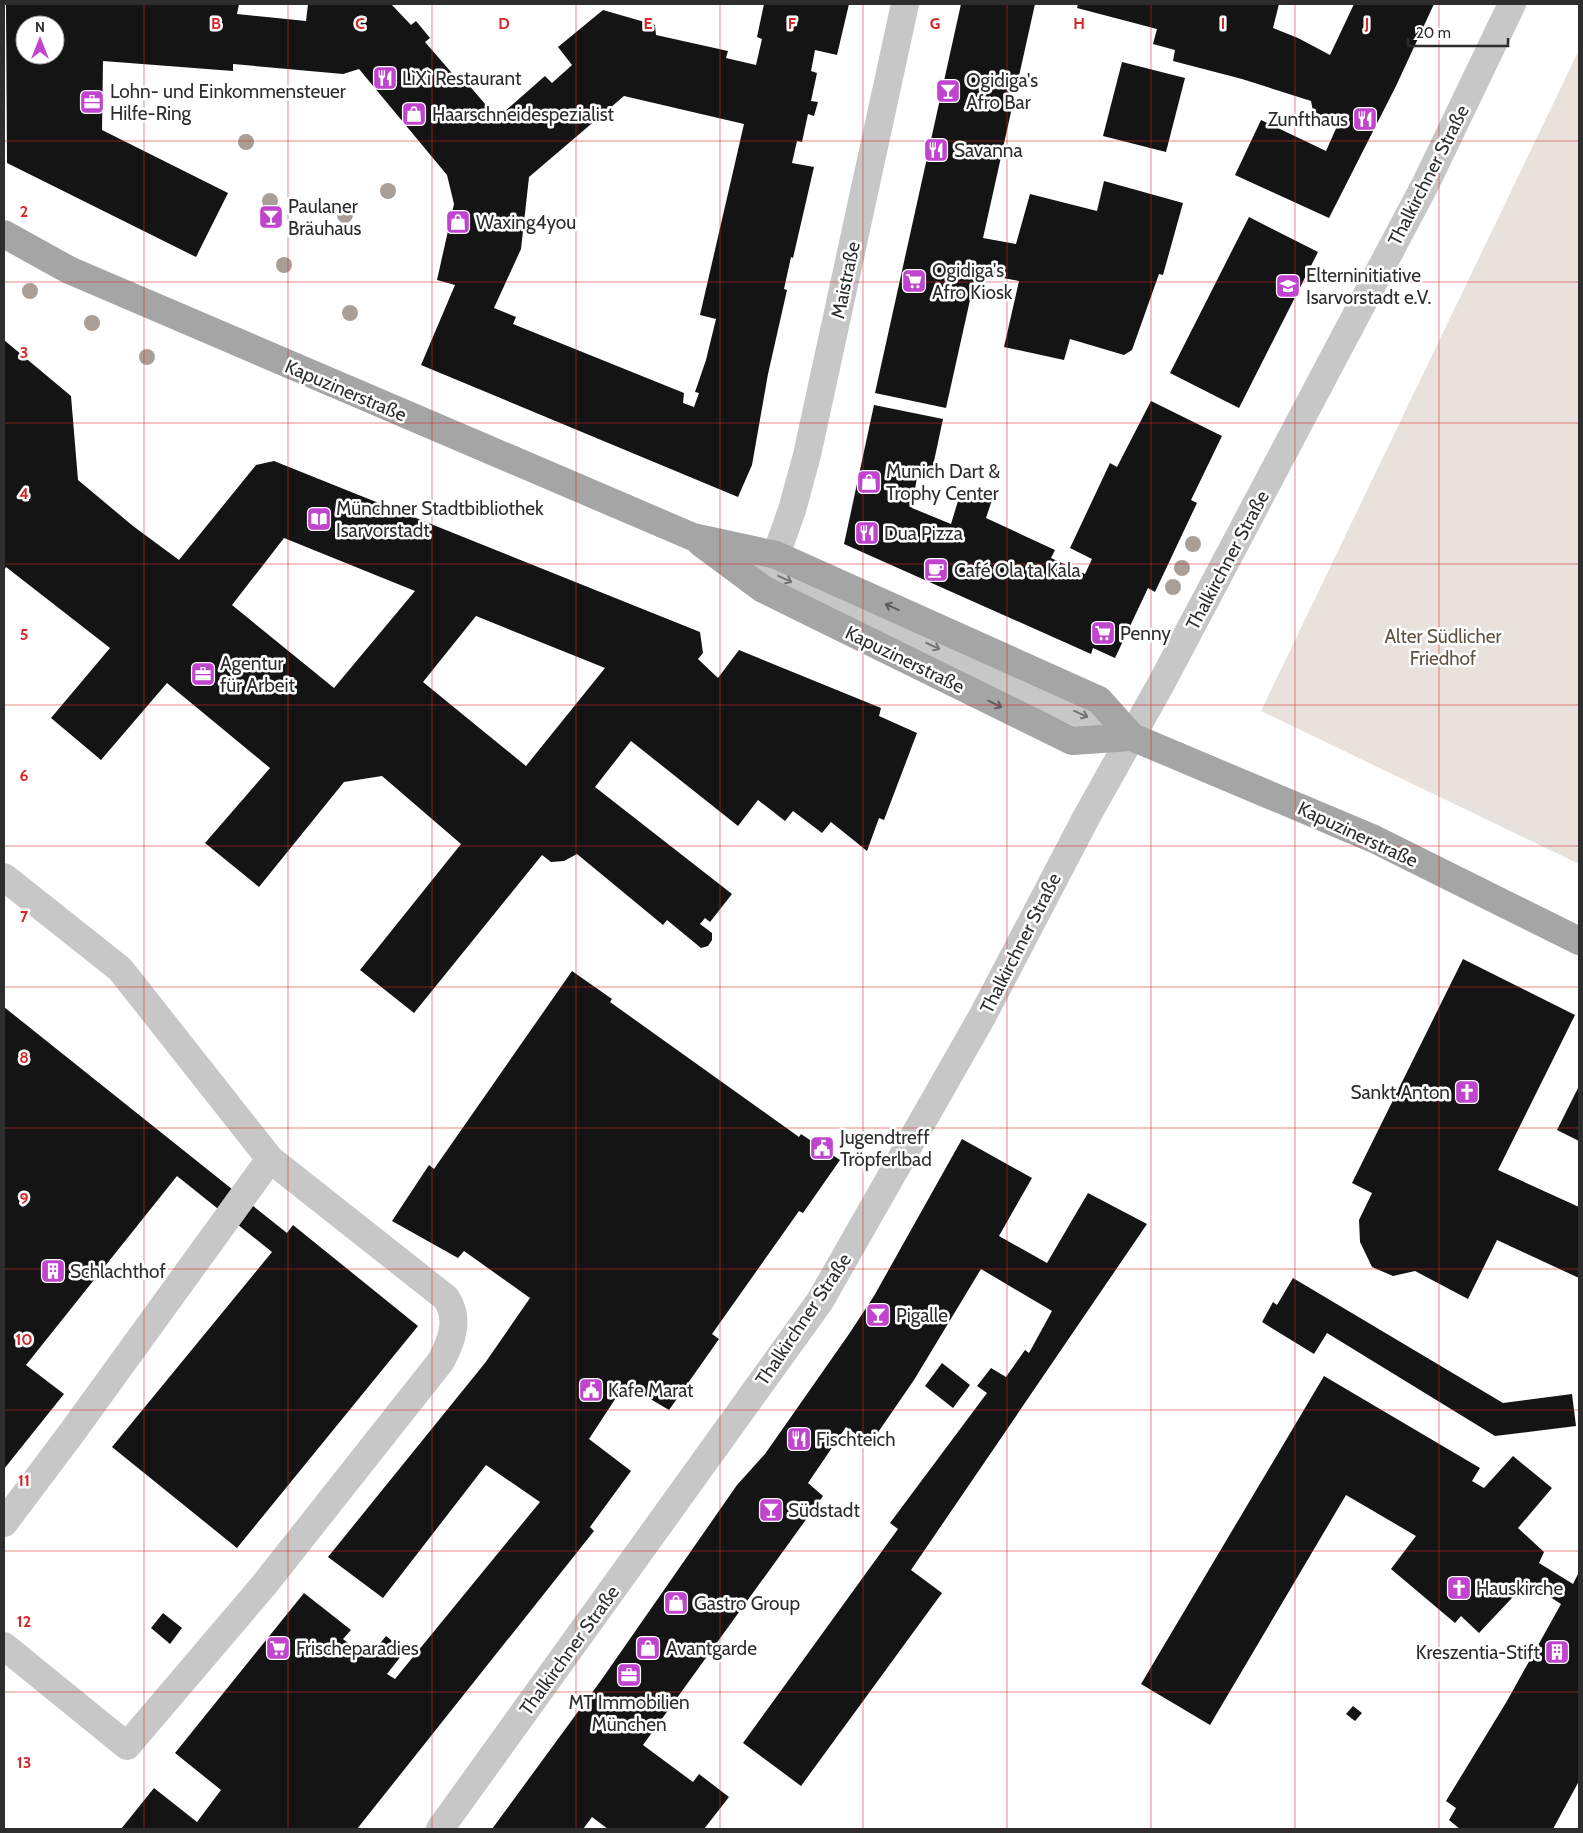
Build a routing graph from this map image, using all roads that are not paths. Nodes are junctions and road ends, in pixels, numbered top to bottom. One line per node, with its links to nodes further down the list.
1 (905, 4): 5 (street, Maistraße)
2 (1512, 4): 6 (street, Thalkirchner Straße)
3 (4, 234): 4 (main road, Kapuzinerstraße)
4 (693, 537): 5 (main road, Kapuzinerstraße); 6 (main road, Kapuzinerstraße, one-way to 6)
5 (776, 555): 6 (main road, Kapuzinerstraße, one-way to 5)
6 (1132, 737): 8 (main road, Kapuzinerstraße); 12 (street, Thalkirchner Straße)
7 (4, 876): 9 (street)
8 (1579, 941)
9 (270, 1159): 10 (street); 11 (street)
10 (4, 1523)
11 (4, 1646)
12 (440, 1829)

